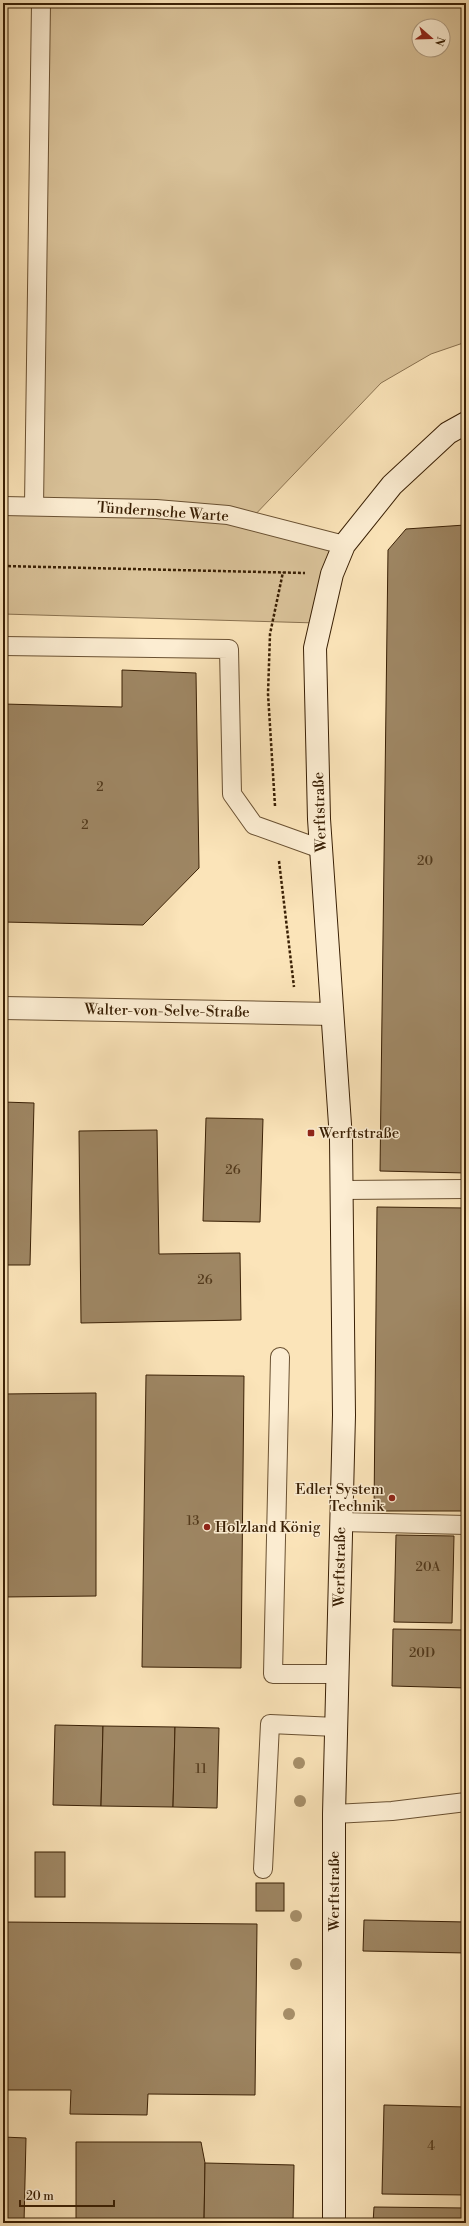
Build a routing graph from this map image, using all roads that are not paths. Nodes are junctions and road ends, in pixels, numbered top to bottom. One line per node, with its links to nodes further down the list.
1 (41, 3): 4 (lane)
2 (466, 424): 5 (street, Werftstraße)
3 (3, 506): 4 (lane, Tündernsche Warte)
4 (34, 506): 5 (lane, Tündernsche Warte)
5 (344, 545): 7 (street, Werftstraße)
6 (3, 646): 7 (lane)
7 (321, 849): 9 (street, Werftstraße)
8 (3, 1008): 9 (street, Walter-von-Selve-Straße)
9 (332, 1014): 11 (street, Werftstraße)
10 (466, 1189): 11 (lane)
11 (342, 1190): 13 (street, Werftstraße)
12 (280, 1357): 15 (lane)
13 (342, 1522): 14 (lane); 15 (street, Werftstraße)
14 (466, 1525)
15 (338, 1674): 16 (street, Werftstraße)
16 (336, 1727): 18 (street, Werftstraße); 19 (lane)
17 (466, 1802): 18 (lane)
18 (334, 1814): 20 (street, Werftstraße)
19 (263, 1869)
20 (334, 2223)

